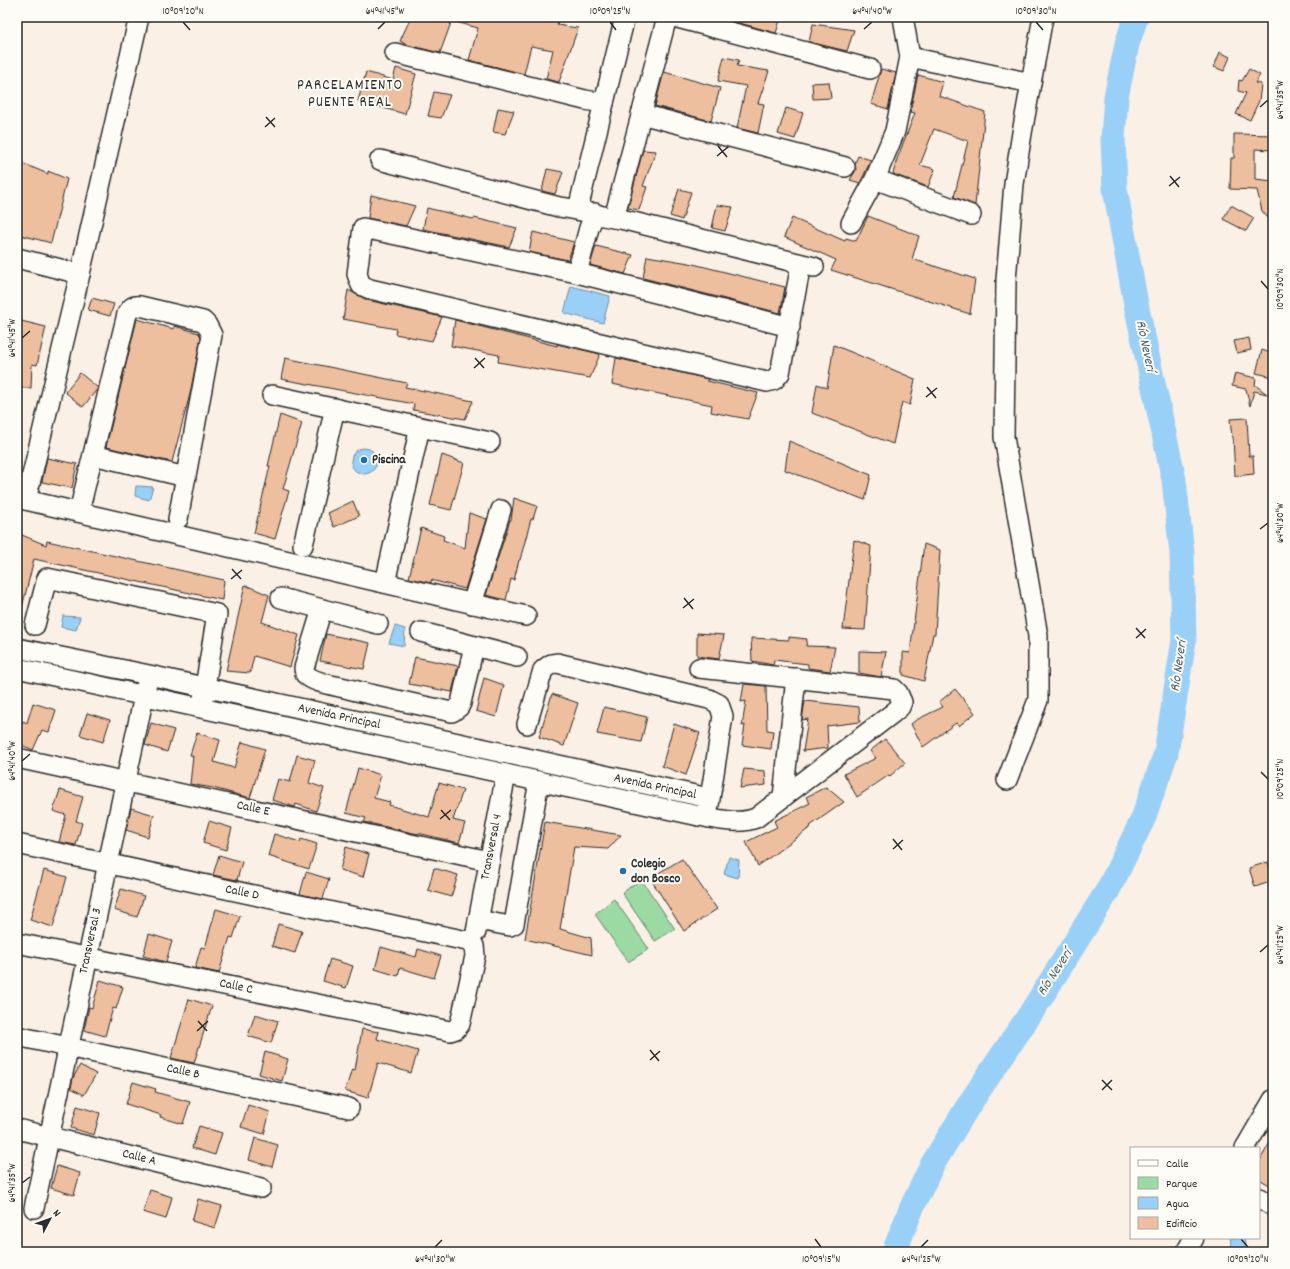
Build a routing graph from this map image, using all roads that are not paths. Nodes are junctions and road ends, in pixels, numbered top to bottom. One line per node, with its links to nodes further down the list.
1 (139, 17): 22 (street)
2 (625, 17): 11 (street)
3 (667, 17): 12 (street)
4 (674, 17): 9 (street)
5 (1044, 17): 10 (street)
6 (903, 18): 8 (street)
7 (394, 52): 11 (street)
8 (910, 57): 10 (street); 15 (street)
9 (870, 69)
10 (1031, 83): 62 (street)
11 (604, 103): 16 (street)
12 (641, 114): 14 (street); 18 (street)
13 (380, 160): 16 (street)
14 (845, 167)
15 (875, 179): 17 (street); 19 (street)
16 (586, 211): 18 (street); 21 (street)
17 (972, 215)
18 (614, 218): 23 (street)
19 (851, 223)
20 (17, 258): 22 (street)
21 (577, 273): 23 (street); 23 (street)
22 (80, 274): 30 (street)
23 (790, 327)
24 (272, 395): 25 (street)
25 (335, 408): 26 (street); 34 (street)
26 (420, 427): 27 (street); 35 (street)
27 (490, 442)
28 (93, 455): 29 (street); 29 (street); 32 (street)
29 (186, 477): 33 (street)
30 (21, 499): 32 (street)
31 (501, 510): 37 (street)
32 (79, 512): 35 (street)
33 (178, 519)
34 (303, 545)
35 (385, 583): 37 (street)
36 (281, 598): 38 (street)
37 (472, 604): 39 (street)
38 (322, 609): 40 (street); 52 (street)
39 (526, 616)
40 (378, 624)
41 (35, 625): 50 (street)
42 (421, 632): 43 (street)
43 (474, 646): 45 (street); 53 (street)
44 (17, 648): 48 (street, Avenida Principal)
45 (517, 658)
46 (17, 668): 51 (street, Avenida Principal)
47 (699, 668): 49 (street)
48 (149, 675): 50 (street, Avenida Principal); 51 (street, Transversal 3)
49 (796, 678): 65 (street); 65 (street)
50 (205, 687): 54 (street); 55 (street, Avenida Principal)
51 (144, 694): 54 (street, Avenida Principal); 63 (street, Transversal 3)
52 (374, 696): 53 (street); 55 (street)
53 (394, 700): 57 (street)
54 (202, 707): 58 (street, Avenida Principal)
55 (370, 724): 57 (street, Avenida Principal); 58 (street)
56 (527, 724): 66 (street)
57 (389, 728): 59 (street); 66 (street, Avenida Principal)
58 (367, 743): 59 (street, Avenida Principal)
59 (386, 748): 61 (street, Avenida Principal)
60 (17, 758): 63 (street, Calle E)
61 (506, 774): 64 (street, Avenida Principal); 68 (street, Transversal 4)
62 (1008, 780)
63 (126, 781): 68 (street, Calle E); 69 (street, Transversal 3)
64 (539, 781): 66 (street, Avenida Principal); 70 (street)
65 (783, 797): 66 (street)
66 (704, 810)
67 (17, 844): 69 (street, Calle D)
68 (489, 861): 70 (street, Transversal 4)
69 (108, 864): 72 (street, Calle D); 73 (street, Transversal 3)
70 (478, 920): 72 (street, Transversal 4)
71 (17, 943): 73 (street, Calle C)
72 (470, 944): 74 (street, Transversal 4)
73 (88, 957): 74 (street, Calle C); 76 (street, Transversal 3)
74 (456, 1030)
75 (17, 1036): 76 (street, Calle B)
76 (68, 1046): 78 (street, Calle B); 80 (street, Transversal 3)
77 (1273, 1100): 81 (street)
78 (349, 1108)
79 (17, 1129): 80 (street, Calle A)
80 (49, 1136): 82 (street, Calle A); 85 (street, Transversal 3)
81 (1246, 1147)
82 (261, 1188)
83 (1260, 1199): 84 (street)
84 (1273, 1206)
85 (34, 1208)
86 (1193, 1239): 87 (street)
87 (1186, 1252)

